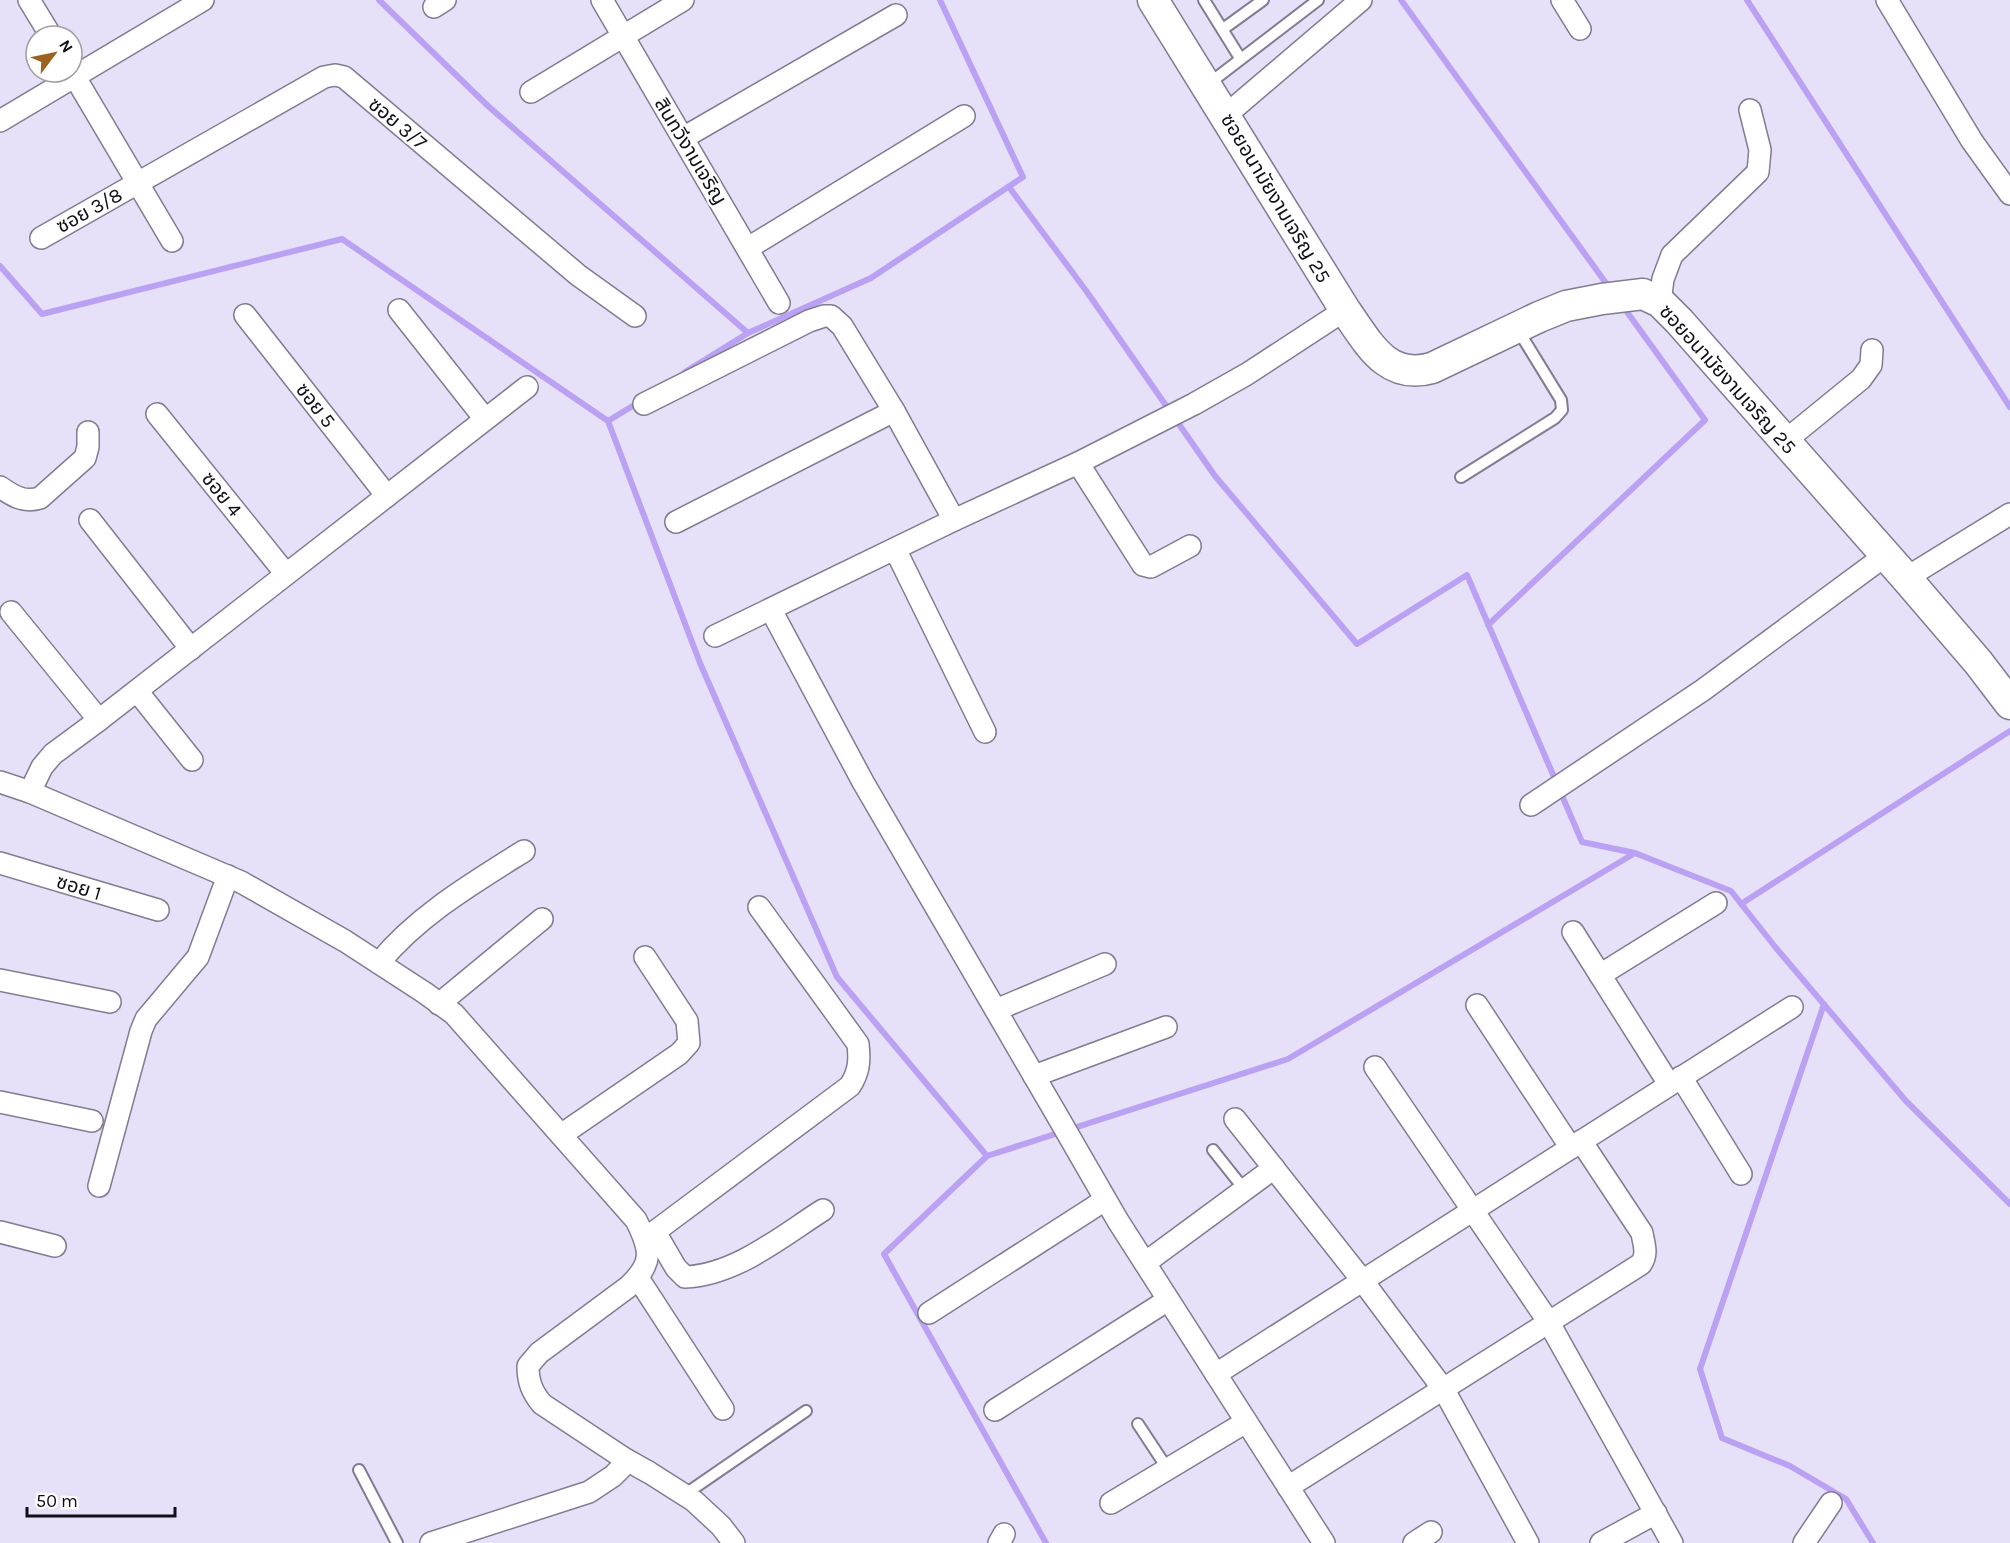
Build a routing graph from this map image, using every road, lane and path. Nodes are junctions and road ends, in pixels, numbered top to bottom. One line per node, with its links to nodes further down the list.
1 (29, 0): 13 (street)
2 (204, 0): 18 (street)
3 (602, 0): 16 (street, สินทวีงามเจริญ)
4 (683, 0): 16 (street)
5 (1153, 0): 21 (street, ซอยอนามัยงามเจริญ 25)
6 (1204, 0): 14 (lane)
7 (1263, 0): 14 (lane)
8 (1318, 0): 17 (lane)
9 (1562, 0): 15 (street)
10 (1887, 0): 29 (street)
11 (1360, 1): 24 (street)
12 (896, 15): 27 (street)
13 (44, 24)
14 (1223, 29): 17 (lane)
15 (1580, 29)
16 (623, 36): 22 (street); 27 (street, สินทวีงามเจริญ)
17 (1240, 58): 21 (lane)
18 (84, 68)
19 (57, 84): 26 (street)
20 (79, 84): 28 (street)
21 (1206, 85): 24 (street, ซอยอนามัยงามเจริญ 25)
22 (531, 92)
23 (1750, 110): 34 (street)
24 (1226, 115): 36 (street, ซอยอนามัยงามเจริญ 25)
25 (964, 116): 32 (street)
26 (0, 121)
27 (683, 138): 32 (street, สินทวีงามเจริญ)
28 (138, 183): 30 (street, ซอย 3/8); 31 (street); 38 (street, ซอย 3/7)
29 (2010, 194)
30 (41, 238)
31 (172, 241)
32 (748, 248): 33 (street, สินทวีงามเจริญ)
33 (778, 303)
34 (1660, 303): 39 (street, ซอยอนามัยงามเจริญ 25); 47 (street, ซอยอนามัยงามเจริญ 25)
35 (399, 310): 45 (street)
36 (1345, 310): 39 (street, ซอยอนามัยงามเจริญ 25); 48 (street)
37 (244, 315): 51 (street, ซอย 5)
38 (635, 316)
39 (1516, 328): 49 (lane)
40 (1872, 350): 47 (street)
41 (527, 387): 45 (street)
42 (644, 404): 43 (street)
43 (894, 411): 53 (street); 55 (street)
44 (157, 414): 59 (street, ซอย 4)
45 (485, 419): 51 (street)
46 (88, 432): 50 (street)
47 (1785, 441): 58 (street, ซอยอนามัยงามเจริญ 25)
48 (1078, 463): 53 (street); 56 (street)
49 (1461, 477)
50 (0, 487)
51 (387, 496): 59 (street)
52 (2010, 514): 60 (street)
53 (954, 519): 57 (street)
54 (90, 520): 64 (street)
55 (676, 522)
56 (1191, 546)
57 (895, 549): 61 (street); 68 (street)
58 (1886, 555): 60 (street, ซอยอนามัยงามเจริญ 25); 72 (street)
59 (286, 574): 64 (street)
60 (1906, 578): 66 (street, ซอยอนามัยงามเจริญ 25)
61 (771, 610): 63 (street); 90 (street)
62 (11, 612): 67 (street)
63 (715, 636)
64 (191, 649): 65 (street)
65 (137, 691): 67 (street); 69 (street)
66 (2010, 705)
67 (99, 720): 71 (street)
68 (985, 732)
69 (192, 760)
70 (0, 782): 71 (street)
71 (30, 792): 75 (street)
72 (1531, 805)
73 (524, 851): 82 (street)
74 (0, 863): 78 (street, ซอย 1)
75 (228, 876): 82 (street); 103 (street)
76 (1716, 903): 84 (street)
77 (759, 907): 109 (street)
78 (158, 910)
79 (542, 919): 87 (street)
80 (1573, 932): 84 (street)
81 (645, 957): 98 (street)
82 (379, 963): 87 (street)
83 (1105, 964): 90 (street)
84 (1600, 975): 94 (street)
85 (0, 980): 86 (street)
86 (110, 1002)
87 (439, 1004): 98 (street)
88 (1477, 1005): 99 (street)
89 (1792, 1007): 94 (street)
90 (996, 1010): 93 (street)
91 (1166, 1027): 93 (street)
92 (1376, 1067): 107 (street)
93 (1034, 1076): 105 (street)
94 (1675, 1081): 99 (street); 102 (street)
95 (0, 1102): 97 (street)
96 (1235, 1119): 101 (street)
97 (92, 1121)
98 (561, 1135): 109 (street)
99 (1576, 1144): 107 (street); 116 (street)
100 (1213, 1150): 104 (lane)
101 (1274, 1168): 104 (street); 113 (street)
102 (1741, 1174)
103 (99, 1186)
104 (1244, 1189): 111 (street)
105 (1106, 1200): 111 (street); 115 (street)
106 (823, 1210): 109 (street)
107 (1472, 1210): 113 (street); 116 (street)
108 (0, 1232): 110 (street)
109 (650, 1236): 112 (street)
110 (55, 1245)
111 (1144, 1263): 114 (street)
112 (638, 1278): 119 (street); 124 (street)
113 (1362, 1280): 117 (street); 118 (street)
114 (1168, 1300): 117 (street); 120 (street)
115 (929, 1314)
116 (1548, 1322): 118 (street); 131 (street)
117 (1215, 1374): 122 (street)
118 (1444, 1390): 127 (street); 136 (street)
119 (723, 1409)
120 (995, 1410)
121 (806, 1411): 128 (lane)
122 (1246, 1422): 125 (street); 127 (street)
123 (1138, 1424): 125 (lane)
124 (625, 1459): 128 (street); 133 (street)
125 (1167, 1468): 129 (street)
126 (359, 1470): 132 (lane)
127 (1288, 1487): 135 (street)
128 (684, 1495): 134 (street)
129 (1111, 1503)
130 (1831, 1503): 139 (street)
131 (1656, 1513): 137 (street); 138 (street)
132 (397, 1543)
133 (431, 1543)
134 (734, 1543)
135 (1324, 1543)
136 (1528, 1543)
137 (1601, 1543)
138 (1672, 1543)
139 (1803, 1543)

